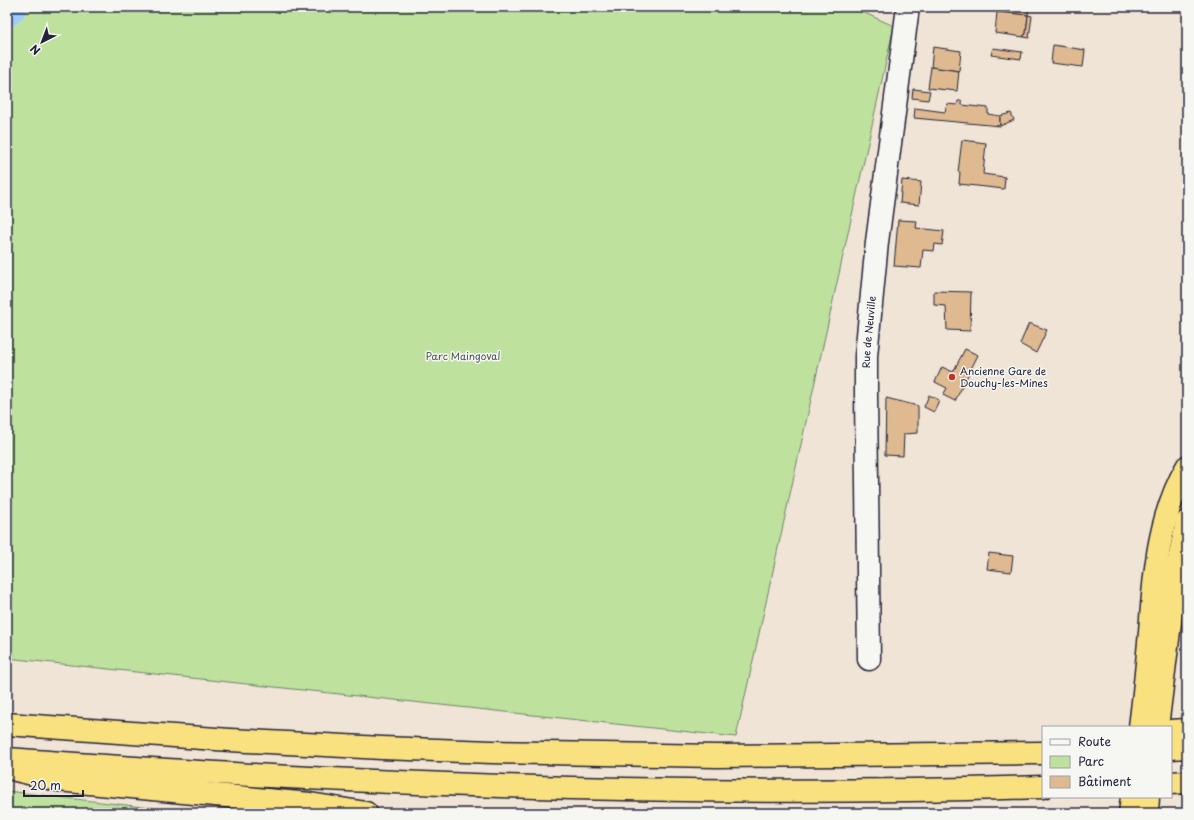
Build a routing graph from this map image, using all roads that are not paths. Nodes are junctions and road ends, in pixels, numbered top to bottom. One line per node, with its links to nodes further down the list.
1 (908, 7): 4 (street, Rue de Neuville)
2 (1187, 467): 6 (highway)
3 (1187, 522): 7 (highway)
4 (869, 659)
5 (7, 724): 14 (highway)
6 (1140, 726)
7 (1157, 726)
8 (1187, 730): 9 (highway)
9 (1172, 731)
10 (1042, 744): 14 (highway)
11 (1187, 747): 12 (highway)
12 (1172, 748)
13 (1042, 753): 14 (highway)
14 (1015, 754)
15 (7, 759): 19 (highway)
16 (7, 768): 22 (highway)
17 (1187, 782): 18 (highway)
18 (1172, 783)
19 (1042, 788)
20 (1132, 798): 23 (highway)
21 (1148, 798): 24 (highway)
22 (366, 813)
23 (1130, 813)
24 (1147, 813)

